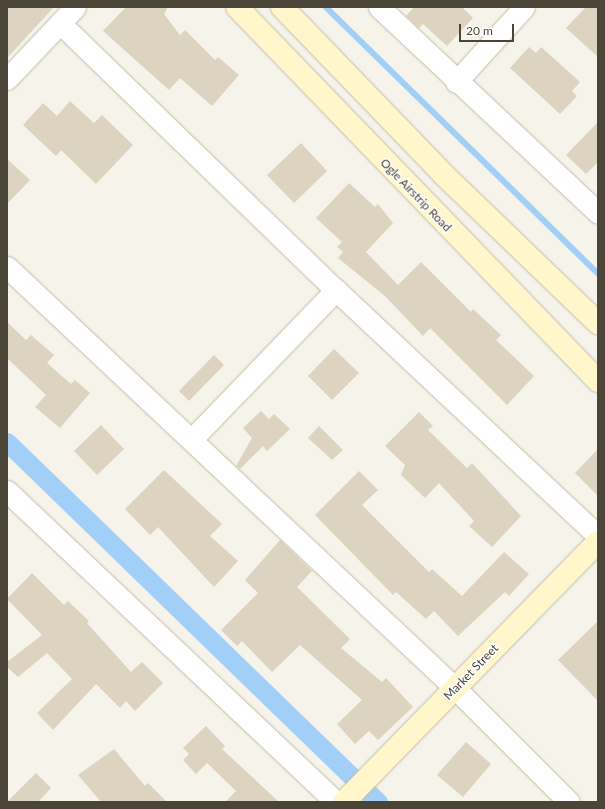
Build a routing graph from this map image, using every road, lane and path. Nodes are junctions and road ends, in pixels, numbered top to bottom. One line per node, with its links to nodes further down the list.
1 (75, 7): 6 (street)
2 (237, 7): 13 (street, Ogle Airstrip Road)
3 (282, 7): 12 (street)
4 (379, 7): 8 (street)
5 (524, 7): 8 (street)
6 (60, 23): 7 (street); 11 (street)
7 (7, 79)
8 (456, 82): 9 (street)
9 (598, 213)
10 (7, 267): 14 (street)
11 (336, 290): 14 (street); 16 (street)
12 (598, 323)
13 (598, 381)
14 (191, 440): 18 (street)
15 (7, 491): 19 (street)
16 (598, 536)
17 (598, 542): 18 (street, Market Street)
18 (455, 688): 19 (street, Market Street); 20 (street)
19 (343, 801)
20 (569, 802)

